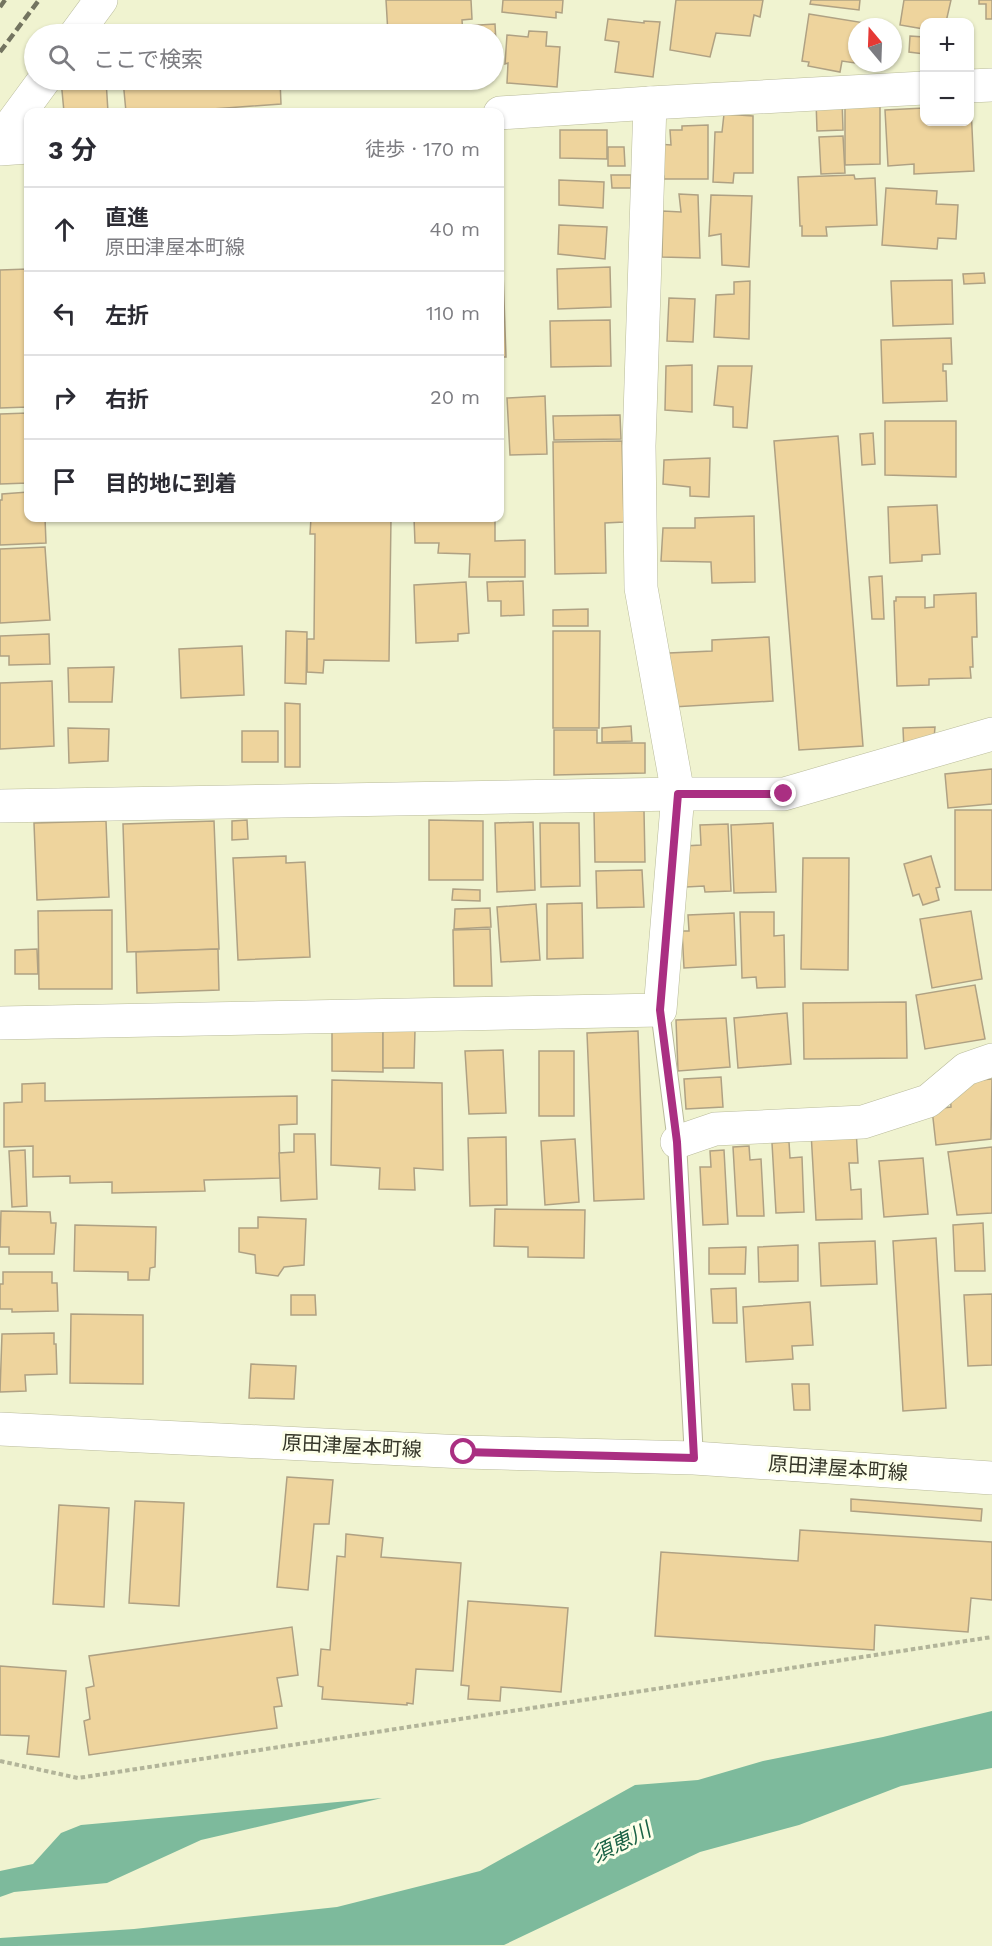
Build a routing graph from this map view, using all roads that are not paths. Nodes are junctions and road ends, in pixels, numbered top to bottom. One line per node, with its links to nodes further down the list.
1 (100, 0): 2 (street)
2 (83, 24)
3 (992, 85): 4 (street)
4 (974, 86)
5 (920, 88): 7 (street)
6 (37, 90): 9 (street)
7 (650, 103): 8 (street); 13 (street)
8 (504, 113)
9 (0, 140)
10 (24, 147): 11 (street)
11 (0, 149)
12 (992, 734): 13 (street)
13 (678, 794): 14 (street); 15 (street)
14 (0, 806)
15 (660, 1010): 16 (street); 18 (lane)
16 (0, 1023)
17 (992, 1060): 18 (street)
18 (677, 1142): 20 (lane)
19 (0, 1429): 20 (street, 原田津屋本町線)
20 (694, 1458): 21 (street, 原田津屋本町線)
21 (992, 1478)

